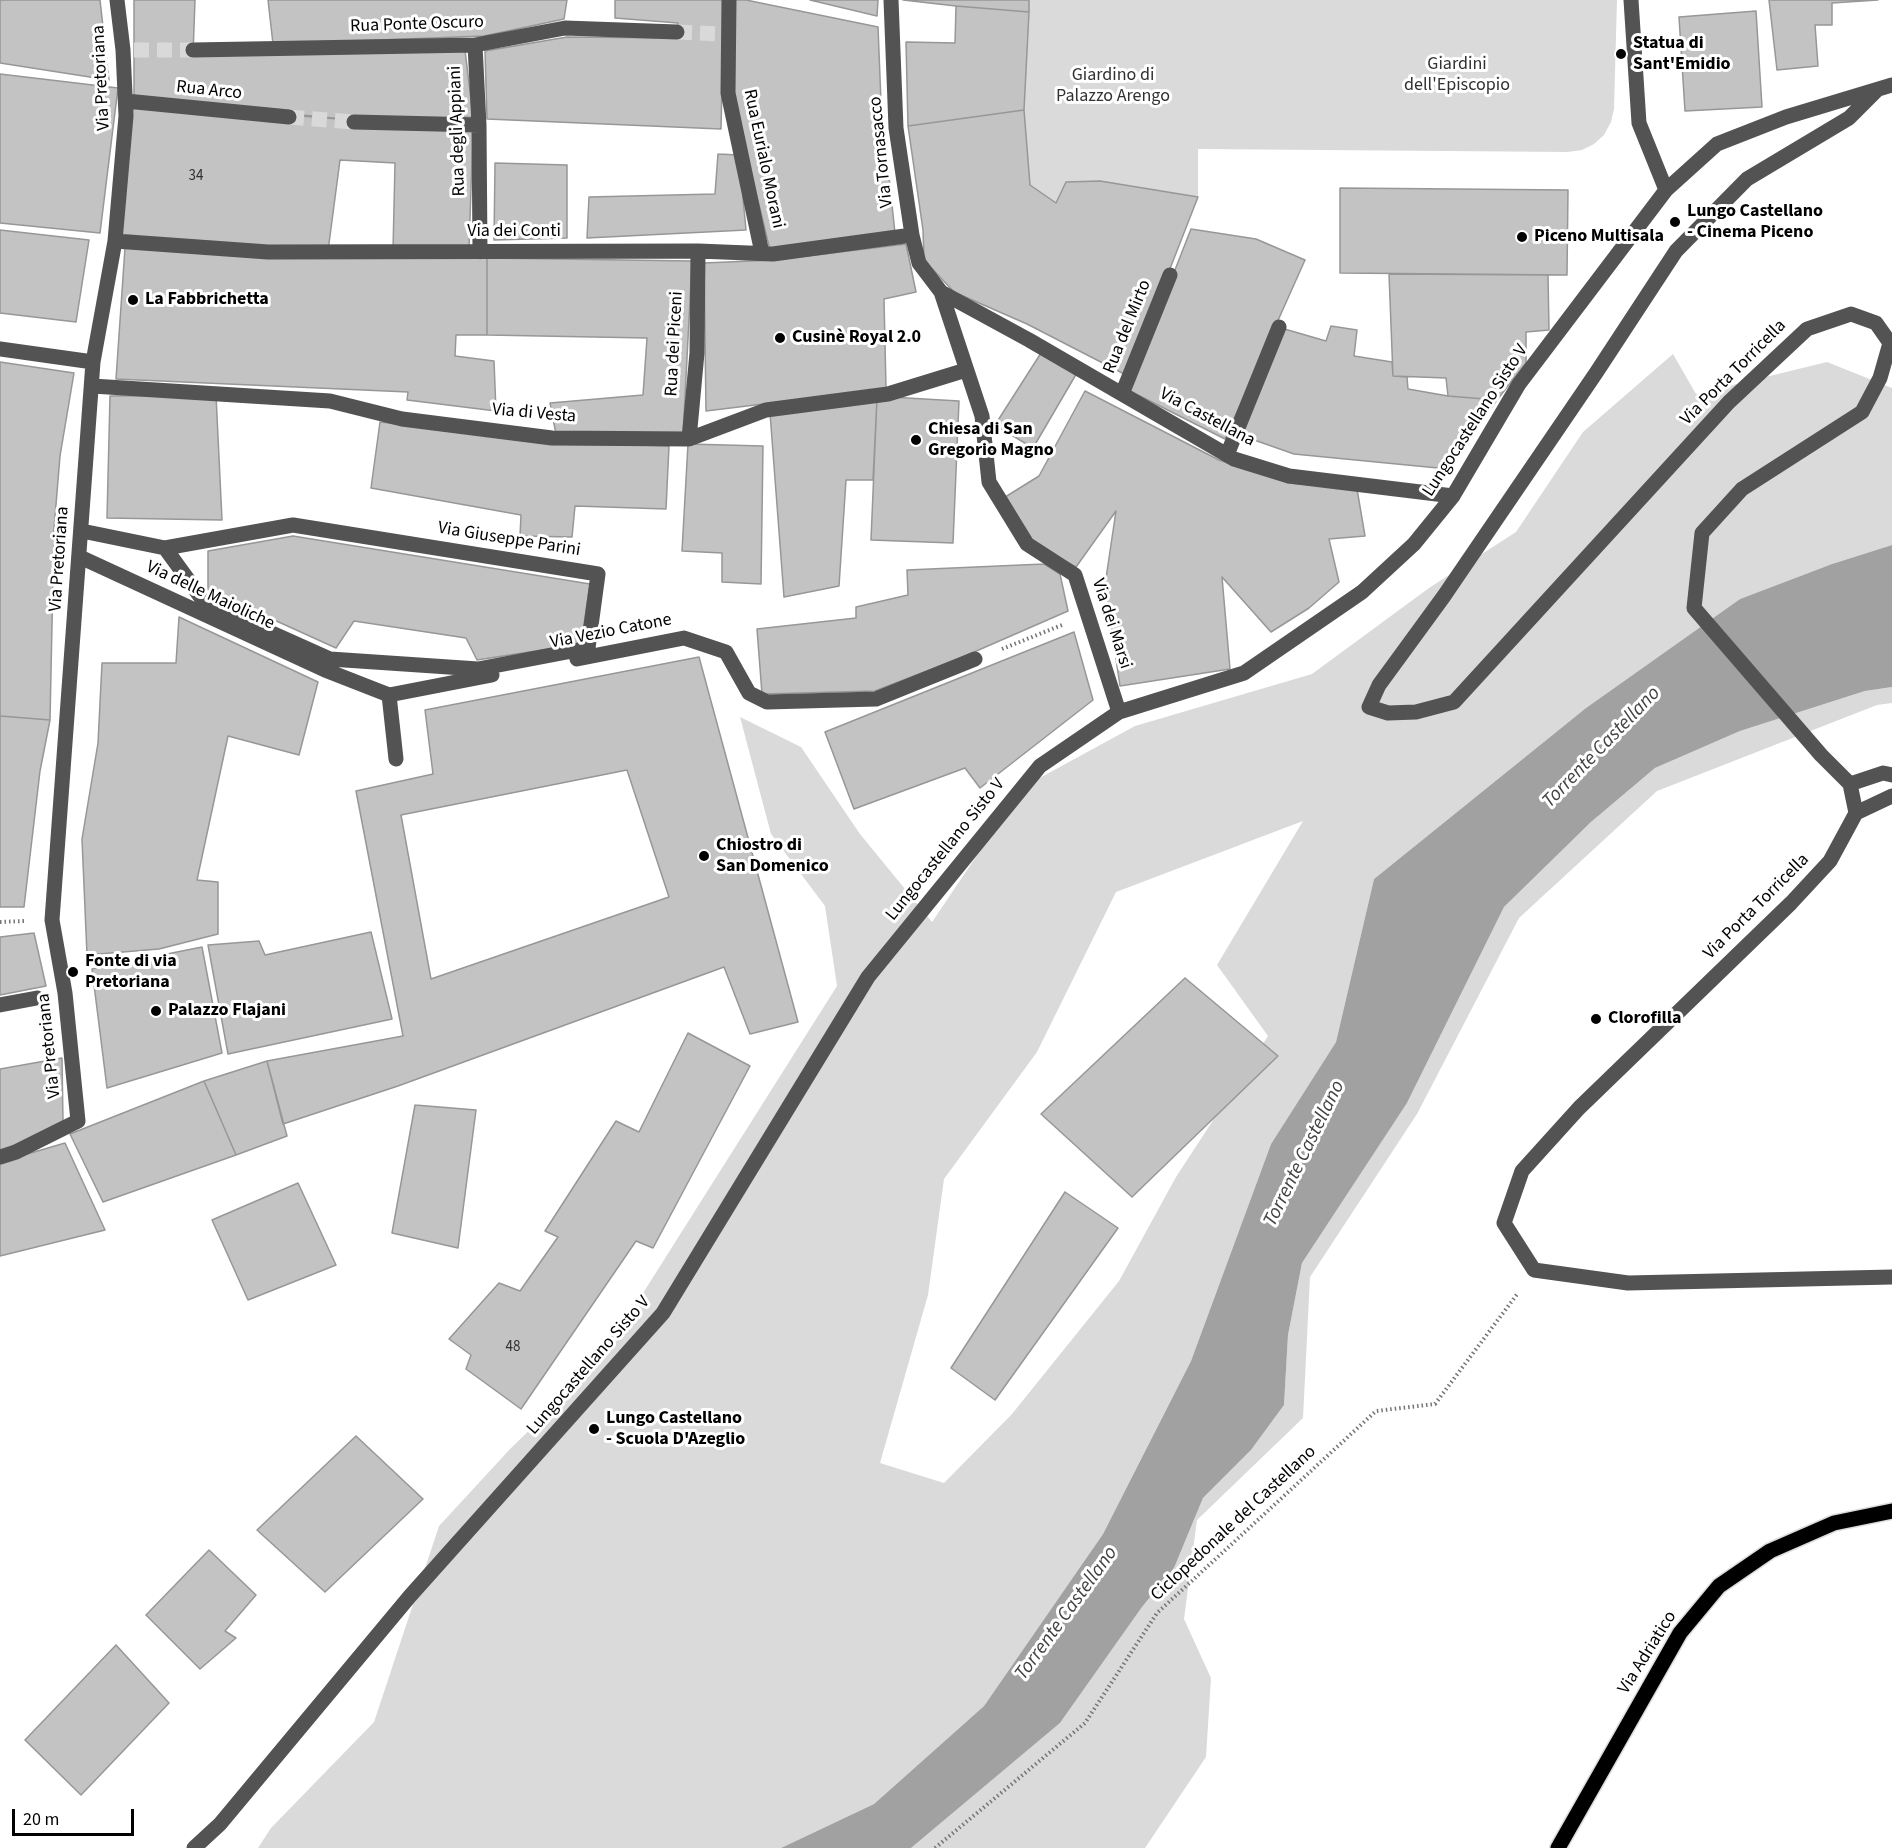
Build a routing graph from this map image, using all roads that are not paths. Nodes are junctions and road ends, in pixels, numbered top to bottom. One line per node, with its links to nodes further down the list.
1 (117, 0): 10 (street, Via Pretoriana)
2 (729, 0): 19 (street, Rua Eurialo Morani)
3 (891, 0): 15 (street, Via Tornasacco)
4 (1632, 0): 14 (street)
5 (677, 32): 6 (street, Rua Ponte Oscuro)
6 (475, 45): 7 (street, Rua Ponte Oscuro); 13 (street, Rua degli Appiani)
7 (193, 50)
8 (1892, 85): 9 (street, Lungocastellano Sisto V)
9 (1877, 90): 14 (street, Lungocastellano Sisto V); 39 (street, Via Porta Torricella)
10 (126, 101): 11 (street, Rua Arco); 16 (street, Via Pretoriana)
11 (289, 117)
12 (354, 122): 13 (street)
13 (479, 125): 18 (street, Rua degli Appiani)
14 (1666, 190): 30 (street, Lungocastellano Sisto V)
15 (912, 235): 19 (street, Via dei Conti); 21 (street, Via Tornasacco)
16 (115, 241): 18 (street, Via dei Conti); 24 (street, Via Pretoriana)
17 (698, 251): 18 (street, Via dei Conti); 19 (street, Via dei Conti); 28 (street, Rua dei Piceni)
18 (480, 252)
19 (762, 253)
20 (1170, 275): 27 (street, Rua del Mirto)
21 (940, 292): 25 (street, Via dei Marsi); 27 (street, Via Castellana)
22 (1279, 327): 29 (street)
23 (0, 349): 24 (street)
24 (93, 362): 26 (street, Via Pretoriana)
25 (966, 370): 28 (street, Via di Vesta); 36 (street, Via dei Marsi)
26 (92, 386): 28 (street, Via di Vesta); 31 (street, Via Pretoriana)
27 (1122, 394): 29 (street, Via Castellana)
28 (689, 439)
29 (1227, 455): 30 (street, Via Castellana)
30 (1453, 496): 36 (street, Lungocastellano Sisto V)
31 (82, 531): 32 (street, Via Giuseppe Parini); 33 (street, Via Pretoriana)
32 (165, 548): 32 (street, Via Giuseppe Parini)
33 (80, 557): 35 (street, Via delle Maioliche); 44 (street, Via Pretoriana)
34 (975, 660): 35 (street, Via Vezio Catone)
35 (389, 695): 37 (street)
36 (1119, 712): 47 (street, Lungocastellano Sisto V)
37 (396, 759)
38 (1892, 775): 39 (street)
39 (1850, 784): 41 (street)
40 (1892, 796): 41 (street)
41 (1857, 813): 45 (street, Via Porta Torricella)
42 (36, 998): 43 (street)
43 (0, 1005)
44 (0, 1157)
45 (1892, 1277)
46 (1892, 1511): 48 (main road, Via Adriatico)
47 (194, 1848)
48 (1558, 1848)

